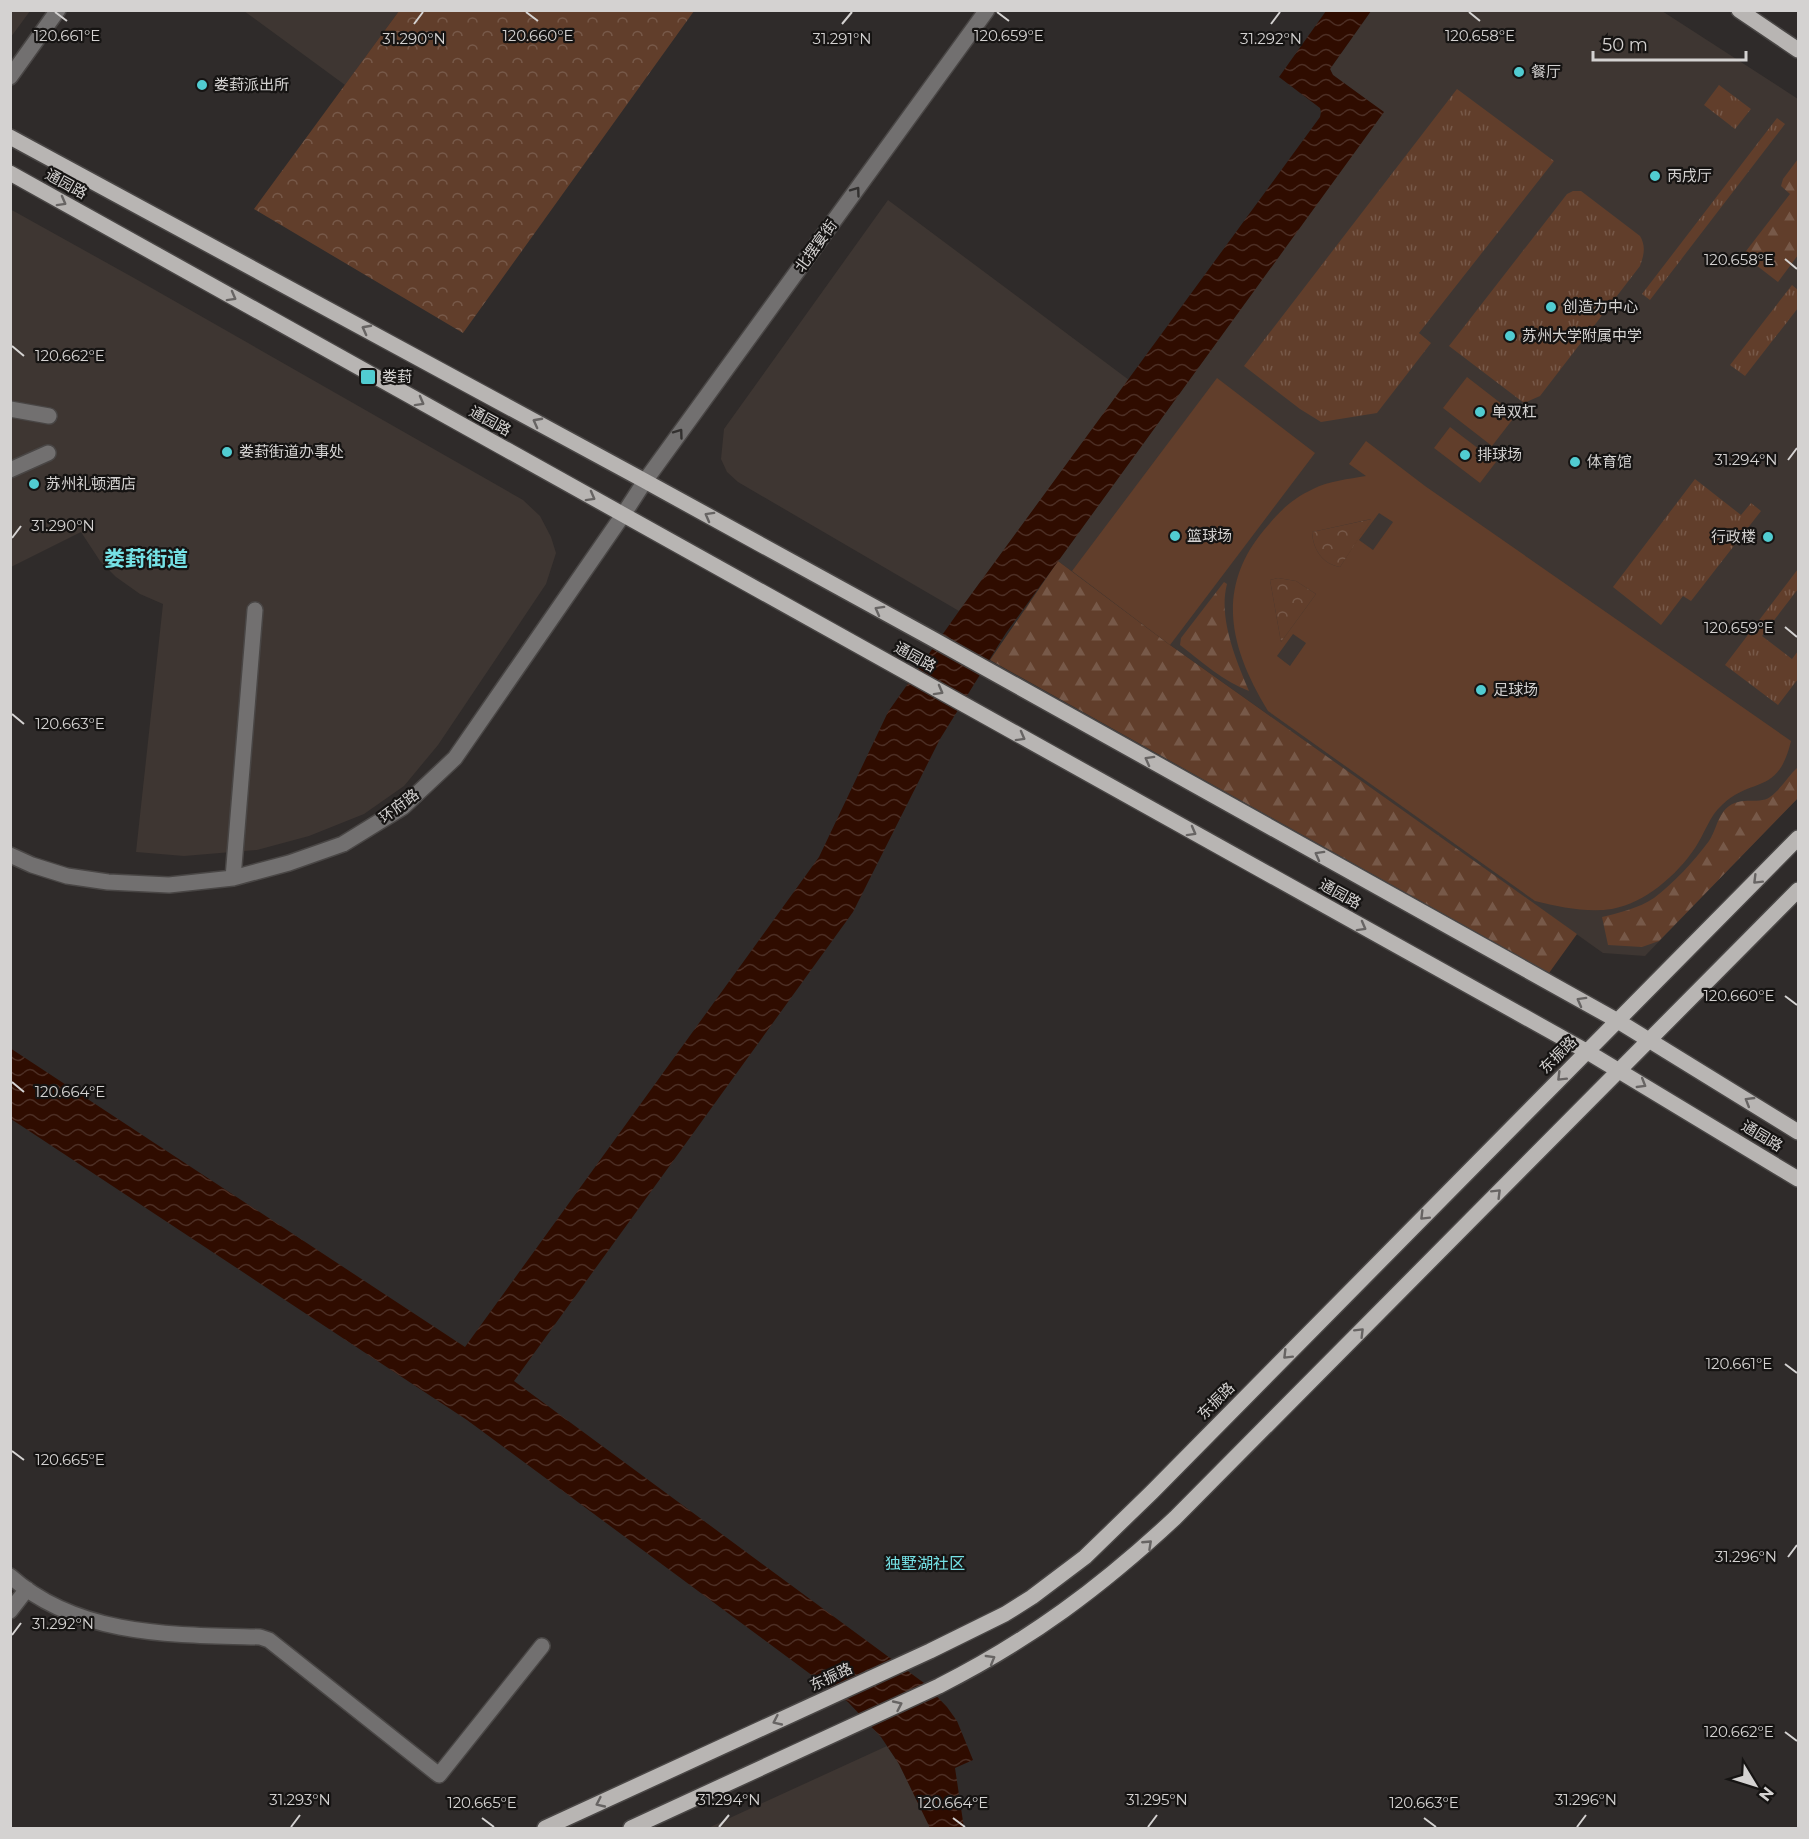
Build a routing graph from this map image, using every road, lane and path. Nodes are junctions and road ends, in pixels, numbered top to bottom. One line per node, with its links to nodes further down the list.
1 (58, 10): 5 (street)
2 (987, 10): 12 (street, 北摆宴街, one-way to 2)
3 (1739, 10): 4 (main road)
4 (1798, 50)
5 (10, 77)
6 (10, 137): 12 (main road, 通园路, one-way to 6)
7 (10, 173): 13 (main road, 通园路, one-way to 13)
8 (10, 409): 9 (street)
9 (49, 417)
10 (48, 453): 11 (street)
11 (10, 470)
12 (645, 480): 13 (street, 环府路); 19 (main road, 通园路, one-way to 12)
13 (623, 515): 17 (street, 环府路); 21 (main road, 通园路, one-way to 21)
14 (255, 610): 17 (street)
15 (1798, 838): 19 (main road, 东振路, one-way to 19)
16 (10, 855): 17 (street, 环府路)
17 (233, 878)
18 (1798, 890): 20 (main road)
19 (1618, 1021): 20 (main road, 通园路); 21 (main road, 东振路)
20 (1650, 1041): 22 (main road); 23 (main road, 通园路, one-way to 20)
21 (1586, 1052): 22 (main road, 通园路); 29 (main road, 东振路, one-way to 29)
22 (1619, 1070): 24 (main road, 通园路, one-way to 24); 30 (main road, one-way to 22)
23 (1798, 1132)
24 (1798, 1179)
25 (10, 1576): 26 (street)
26 (27, 1589): 27 (street); 28 (street)
27 (10, 1611)
28 (542, 1646)
29 (545, 1828)
30 (631, 1828)

